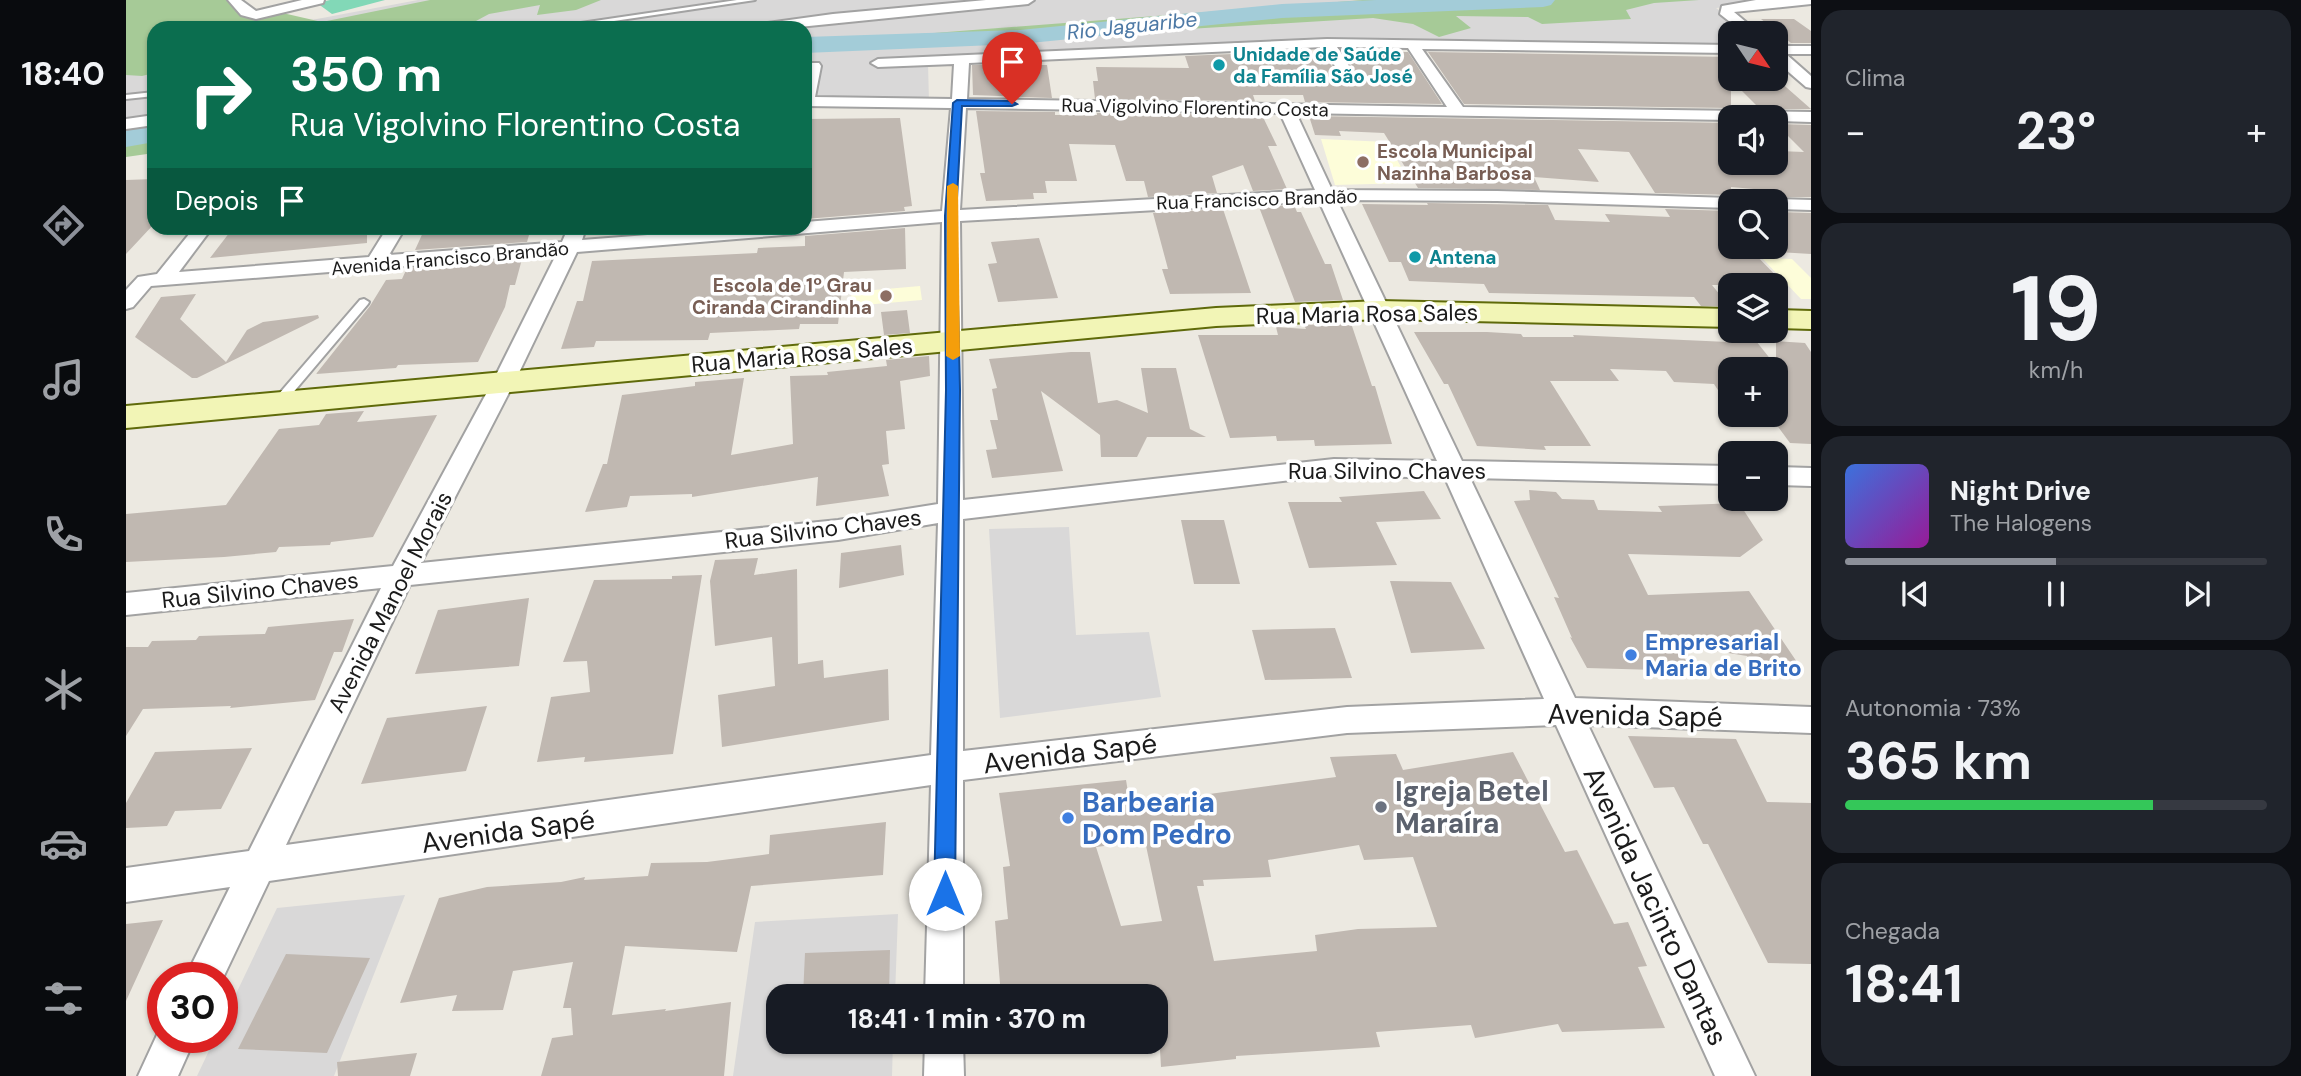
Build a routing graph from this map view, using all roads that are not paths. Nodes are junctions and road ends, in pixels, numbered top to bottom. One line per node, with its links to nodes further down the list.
1 (234, 0): 2 (street)
2 (318, 0)
3 (752, 0): 8 (lane)
4 (869, 0): 7 (street)
5 (1028, 0): 7 (street)
6 (1811, 0): 10 (street)
7 (876, 13): 9 (street)
8 (601, 21)
9 (812, 21)
10 (1736, 21)
11 (1327, 43): 12 (street); 16 (street); 20 (street)
12 (1412, 44): 13 (street); 28 (street)
13 (1718, 49)
14 (1811, 50): 15 (street)
15 (1788, 51)
16 (962, 60): 18 (street); 26 (street)
17 (1788, 62): 22 (street)
18 (877, 63)
19 (814, 66): 21 (street)
20 (1347, 74)
21 (812, 75)
22 (1811, 84)
23 (147, 95): 24 (lane)
24 (126, 97)
25 (812, 101): 26 (street, Rua Vigolvino Florentino Costa)
26 (957, 103): 27 (street, Rua Vigolvino Florentino Costa); 36 (street)
27 (1285, 107): 28 (street, Rua Vigolvino Florentino Costa); 32 (street, Avenida Jacinto Dantas)
28 (1459, 112): 29 (street, Rua Vigolvino Florentino Costa)
29 (1811, 117)
30 (147, 121): 31 (street)
31 (126, 124)
32 (1325, 195): 33 (street, Rua Francisco Brandão); 36 (street, Rua Francisco Brandão); 47 (street, Avenida Jacinto Dantas)
33 (1718, 203)
34 (1788, 204): 35 (street)
35 (1811, 205)
36 (951, 216): 37 (street, Avenida Francisco Brandão); 51 (street)
37 (812, 228)
38 (195, 235): 44 (street)
39 (392, 235): 43 (street)
40 (574, 235): 42 (street, Avenida Manoel Morais)
41 (731, 235): 42 (street, Avenida Francisco Brandão)
42 (569, 249): 43 (street, Avenida Francisco Brandão); 52 (street, Avenida Manoel Morais)
43 (374, 265): 44 (street, Avenida Francisco Brandão)
44 (145, 281): 46 (street)
45 (364, 302): 53 (lane)
46 (126, 303)
47 (1380, 310): 48 (main road, Rua Maria Rosa Sales); 51 (main road, Rua Maria Rosa Sales); 55 (street, Avenida Jacinto Dantas)
48 (1718, 318)
49 (1788, 319): 50 (main road)
50 (1811, 320)
51 (953, 341): 52 (main road, Rua Maria Rosa Sales); 59 (street)
52 (503, 383): 53 (main road, Rua Maria Rosa Sales); 60 (street, Avenida Manoel Morais)
53 (276, 405): 54 (main road, Rua Maria Rosa Sales)
54 (126, 417)
55 (1455, 469): 56 (street, Rua Silvino Chaves); 59 (street, Rua Silvino Chaves); 62 (street, Avenida Jacinto Dantas)
56 (1718, 475)
57 (1788, 476): 58 (street)
58 (1811, 477)
59 (951, 511): 60 (street, Rua Silvino Chaves); 64 (street)
60 (401, 576): 61 (street, Rua Silvino Chaves); 65 (street, Avenida Manoel Morais)
61 (126, 604)
62 (1565, 711): 63 (street, Avenida Sapé); 64 (street, Avenida Sapé); 73 (street, Avenida Jacinto Dantas)
63 (1811, 720)
64 (945, 768): 65 (street, Avenida Sapé); 68 (street)
65 (257, 868): 66 (street, Avenida Sapé); 67 (street, Avenida Manoel Morais)
66 (126, 885)
67 (212, 962)
68 (944, 984)
69 (169, 1053): 71 (street)
70 (944, 1054): 72 (street)
71 (158, 1076)
72 (944, 1076)
73 (1735, 1076)

